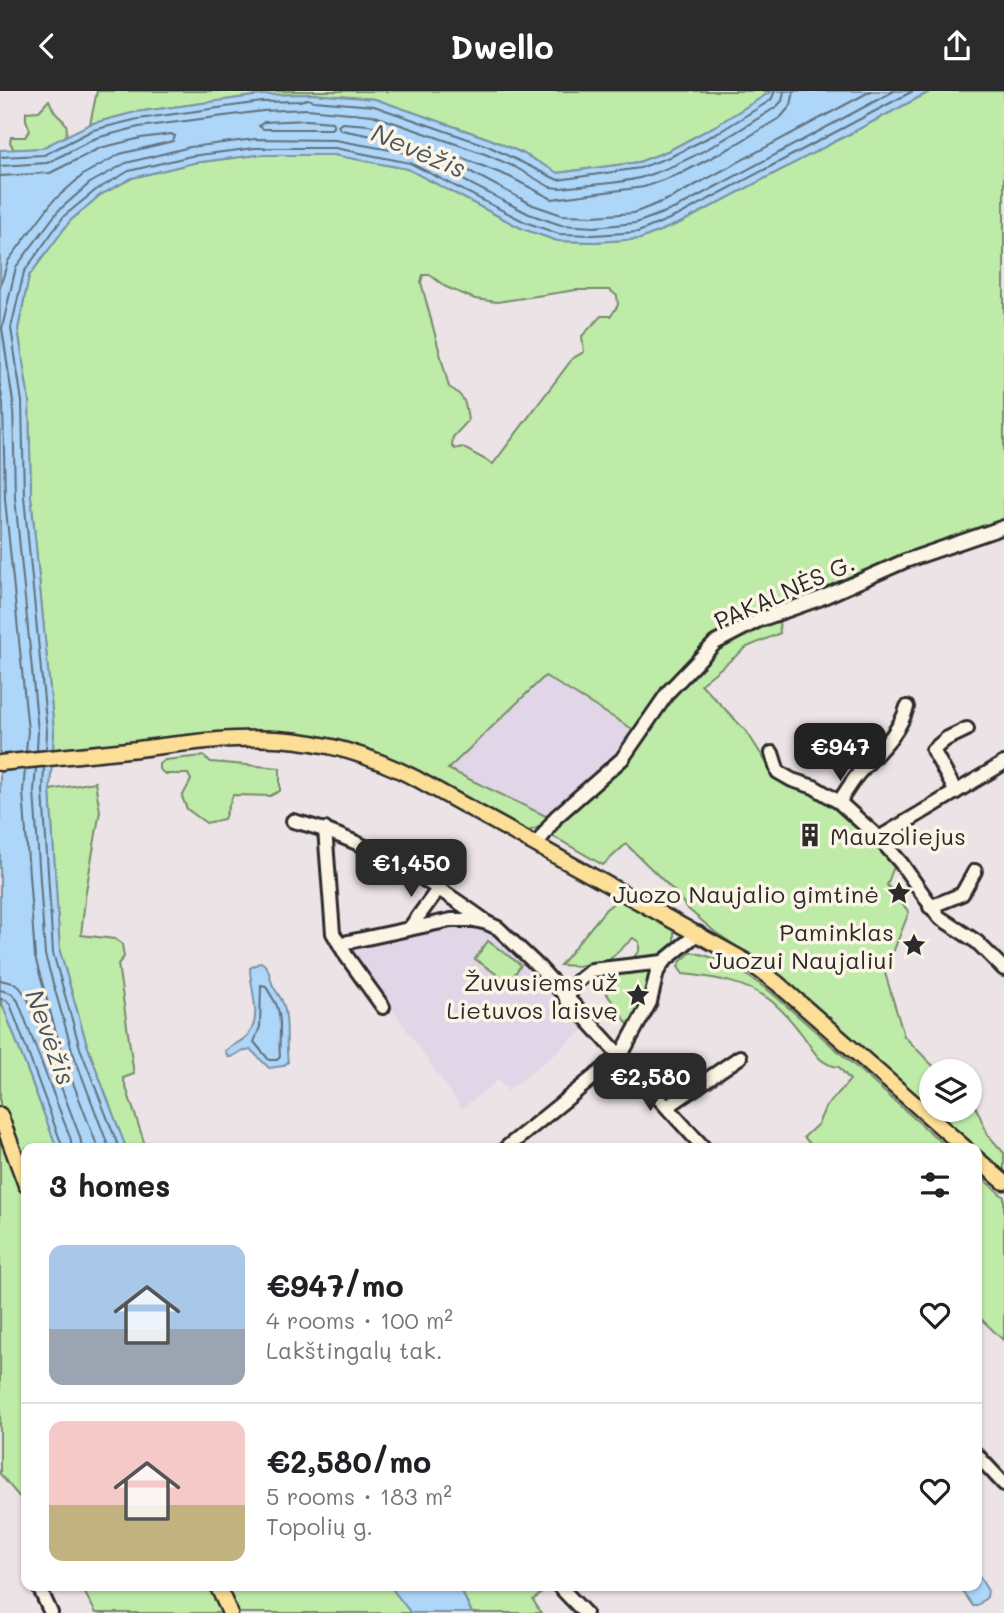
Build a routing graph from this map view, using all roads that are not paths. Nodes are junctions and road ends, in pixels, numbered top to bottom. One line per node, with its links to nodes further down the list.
1 (1004, 527): 12 (street, PAKALNĖS G.)
2 (907, 707): 8 (street)
3 (967, 729): 7 (street)
4 (772, 753): 8 (street)
5 (0, 763): 12 (main road)
6 (1004, 763): 7 (street)
7 (956, 792): 11 (street)
8 (839, 802): 11 (street)
9 (293, 821): 10 (street)
10 (325, 829): 14 (street); 19 (street)
11 (879, 838): 15 (street)
12 (537, 844): 18 (main road)
13 (975, 871): 15 (street)
14 (439, 888): 16 (street); 17 (street)
15 (930, 907): 21 (street)
16 (487, 923): 17 (street); 22 (street)
17 (409, 929): 19 (street)
18 (698, 933): 20 (street); 30 (main road)
19 (341, 947): 23 (street)
20 (663, 962): 22 (street); 24 (street)
21 (1004, 969)
22 (566, 999): 24 (street)
23 (383, 1007)
24 (621, 1055): 26 (street); 28 (street)
25 (740, 1057): 26 (street)
26 (667, 1107): 29 (street)
27 (0, 1115): 32 (main road)
28 (513, 1143)
29 (699, 1143)
30 (959, 1143)
31 (982, 1163): 33 (main road)
32 (21, 1172)
33 (1004, 1182)
34 (982, 1460): 35 (street)
35 (1004, 1484)
36 (41, 1591): 39 (street)
37 (220, 1591): 40 (main road)
38 (564, 1591): 41 (street)
39 (51, 1613)
40 (230, 1613)
41 (585, 1613)

